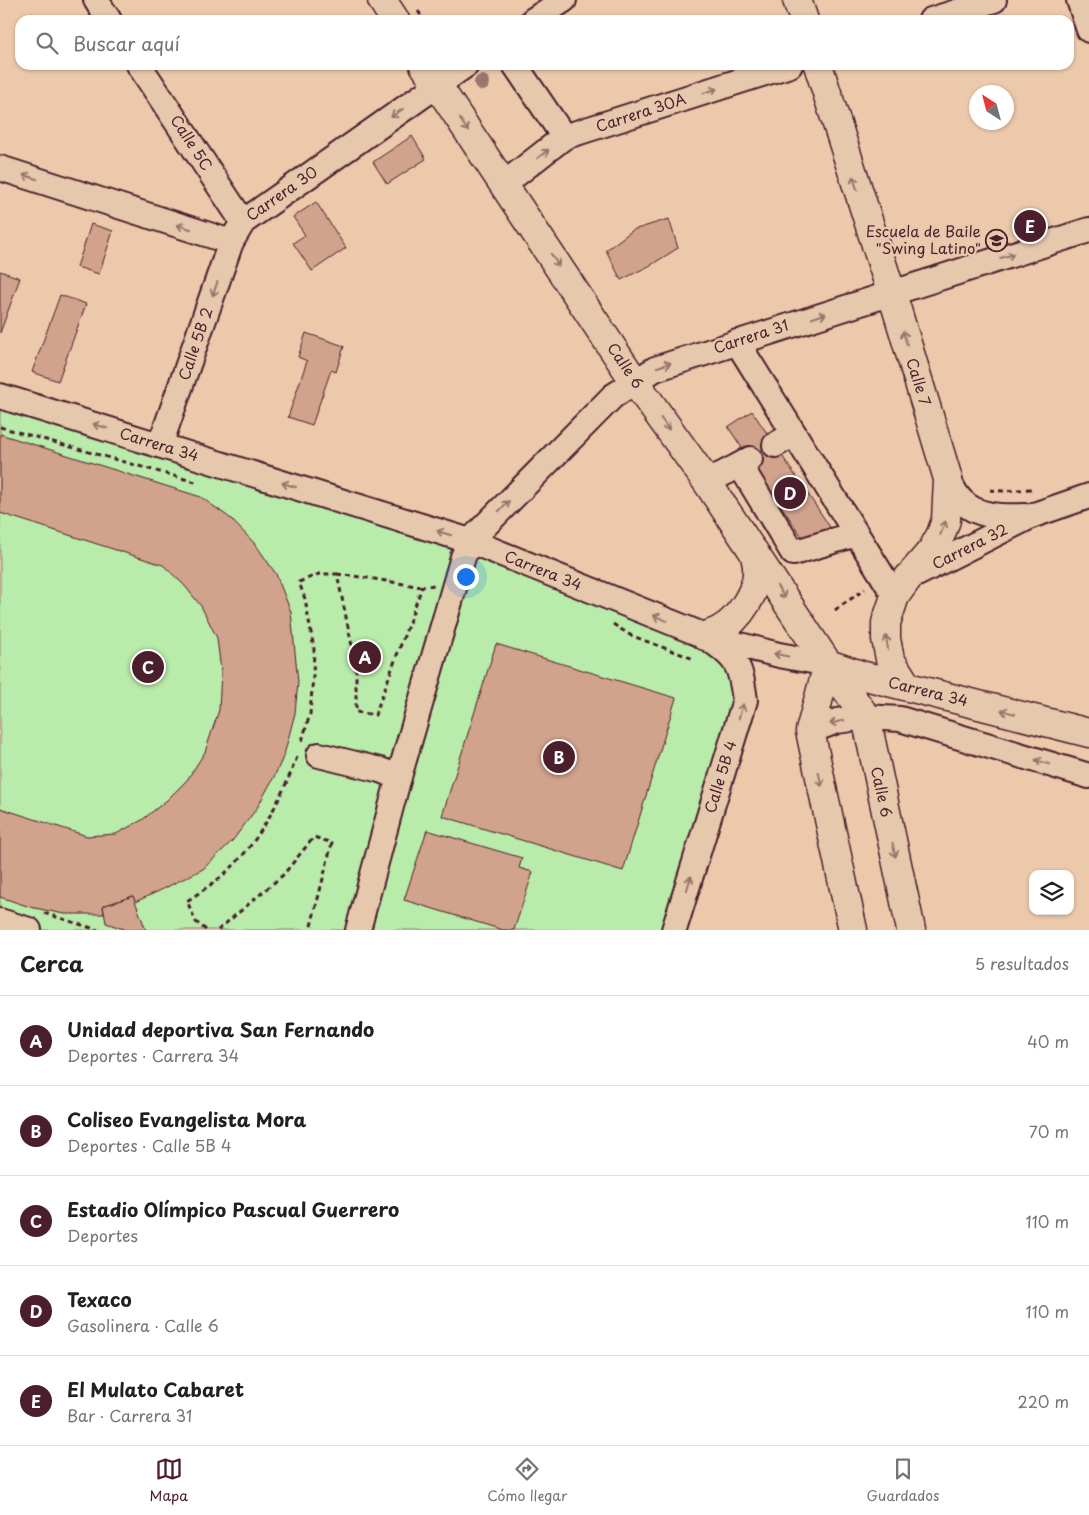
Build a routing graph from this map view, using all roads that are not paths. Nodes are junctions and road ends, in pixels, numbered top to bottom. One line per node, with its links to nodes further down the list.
1 (96, 0): 7 (street)
2 (382, 0): 8 (main road)
3 (564, 0): 9 (street)
4 (798, 0): 10 (main road)
5 (994, 0): 11 (street)
6 (1079, 0): 12 (street)
7 (106, 15)
8 (392, 15)
9 (541, 15)
10 (802, 15)
11 (947, 15)
12 (1089, 30)
13 (142, 70): 22 (street, Calle 5C)
14 (448, 70): 18 (street, Carrera 30)
15 (519, 70): 19 (street)
16 (774, 70): 19 (street, Carrera 30A, one-way to 16)
17 (819, 70): 25 (main road, Calle 7, one-way to 17)
18 (431, 75): 21 (main road, Calle 6, one-way to 21); 22 (street, Carrera 30, one-way to 22)
19 (564, 137): 21 (street, Carrera 30A, one-way to 19)
20 (0, 168): 24 (street, one-way to 20)
21 (504, 184): 27 (main road, Calle 6, one-way to 27)
22 (242, 222): 24 (street, Carrera 30)
23 (1089, 230): 25 (street, Carrera 31, one-way to 23)
24 (231, 242): 29 (street, Calle 5B 2, one-way to 29)
25 (891, 292): 26 (street, Carrera 31, one-way to 25); 30 (main road, Calle 7, one-way to 25)
26 (737, 342): 27 (street, Carrera 31, one-way to 26); 34 (street)
27 (635, 382): 31 (main road, Calle 6, one-way to 31); 35 (street, Carrera 31, one-way to 27)
28 (0, 396): 29 (street, Carrera 34, one-way to 28)
29 (160, 445): 35 (street, Carrera 34, one-way to 29)
30 (948, 479): 33 (street, Carrera 32); 37 (main road, Calle 7, one-way to 30)
31 (707, 482): 34 (street); 36 (main road, Calle 6)
32 (1089, 496): 33 (street, Carrera 32)
33 (1031, 516): 37 (street, Carrera 32)
34 (856, 534): 37 (street)
35 (470, 541): 38 (street, Carrera 34, one-way to 35); 46 (street)
36 (754, 552): 38 (main road); 39 (main road, Calle 6, one-way to 39)
37 (895, 583): 40 (main road, Calle 7, one-way to 37)
38 (705, 636): 39 (street, Carrera 34, one-way to 38); 50 (street, Calle 5B 4, one-way to 38)
39 (828, 664): 40 (main road, Carrera 34); 41 (main road, Calle 6); 42 (main road)
40 (907, 686): 43 (main road, Carrera 34, one-way to 40)
41 (866, 717): 42 (street, one-way to 42); 45 (street, one-way to 41); 52 (main road, Calle 6, one-way to 52)
42 (810, 731): 51 (main road, one-way to 51)
43 (1089, 734)
44 (319, 755): 46 (street)
45 (1089, 776)
46 (399, 777): 49 (street)
47 (32, 920): 48 (street)
48 (0, 922)
49 (358, 930)
50 (674, 930)
51 (853, 930)
52 (911, 930)

